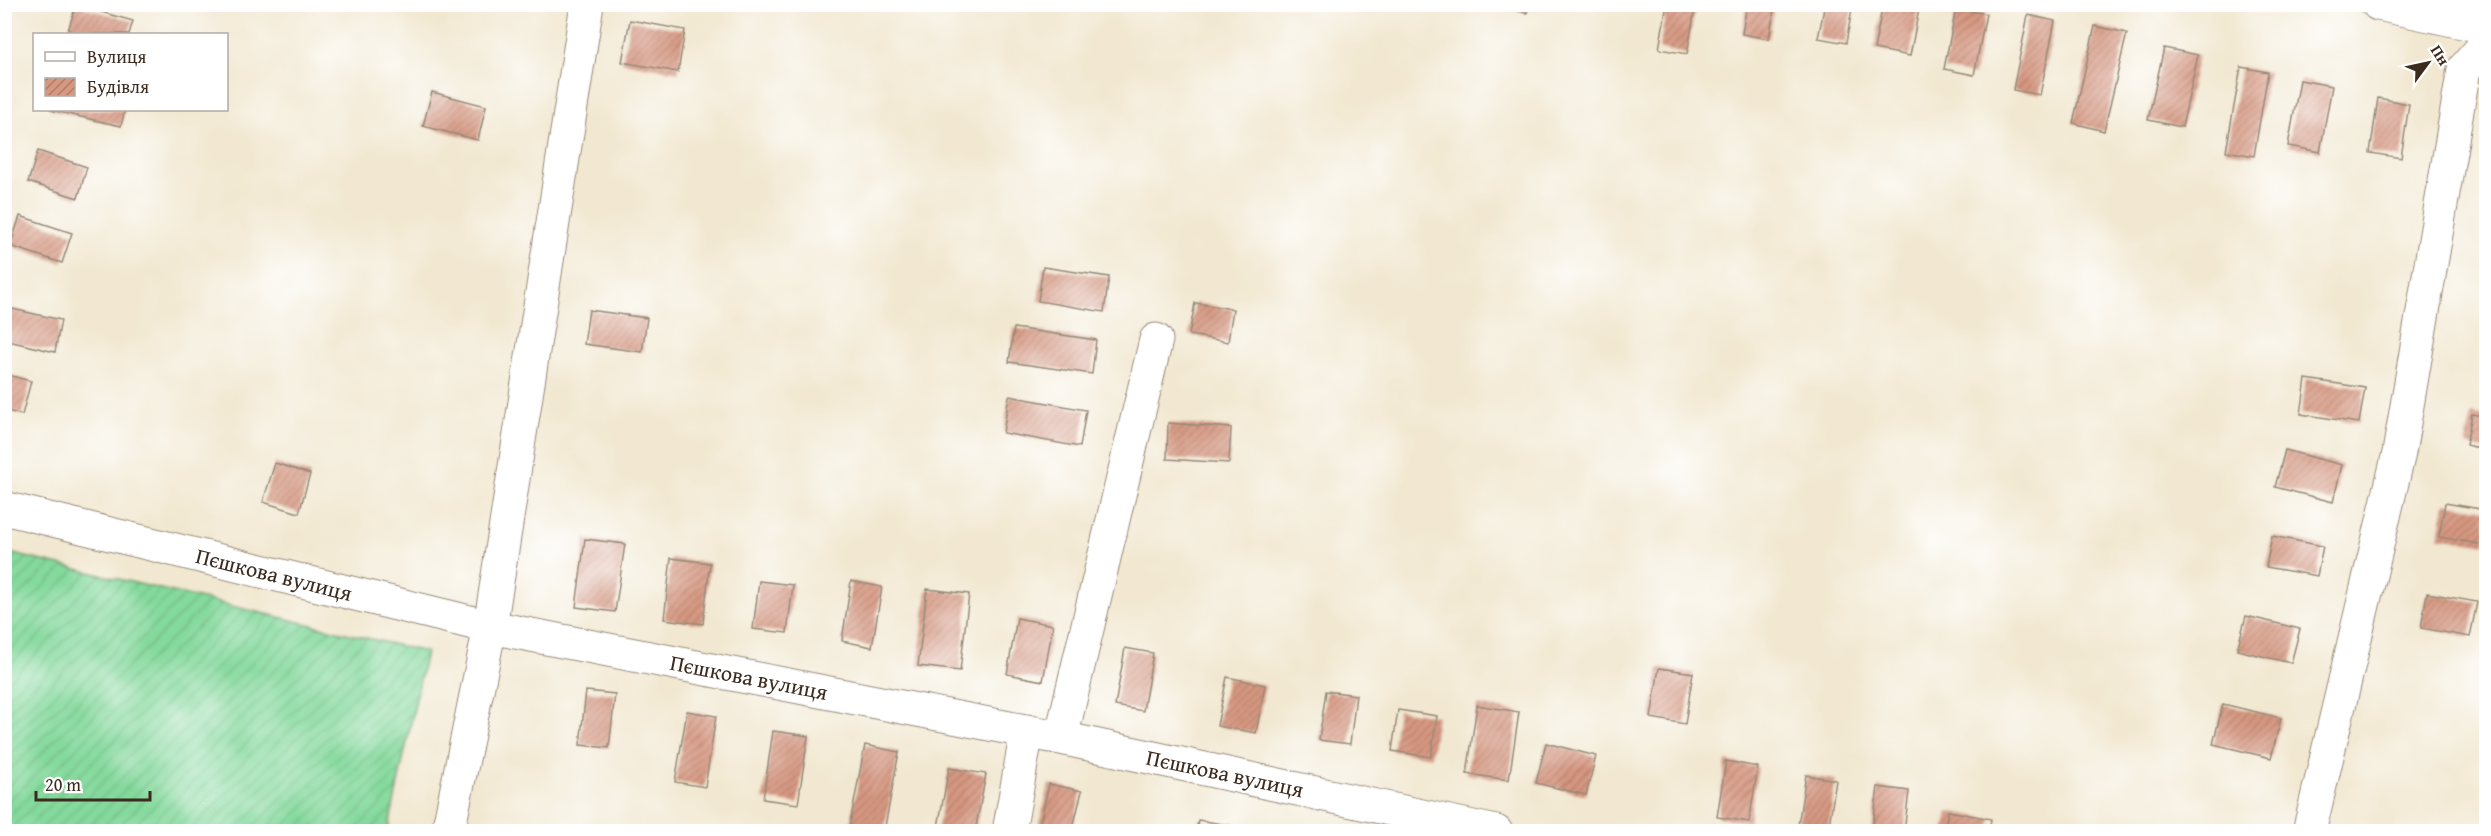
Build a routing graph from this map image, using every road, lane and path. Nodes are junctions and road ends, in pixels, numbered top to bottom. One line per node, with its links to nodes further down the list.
1 (587, 4): 7 (street)
2 (2378, 4): 3 (street)
3 (2487, 27)
4 (2487, 44): 13 (street)
5 (1156, 340): 9 (street)
6 (4, 508): 7 (street, Пєшкова вулиця)
7 (490, 627): 8 (street, Пєшкова вулиця); 10 (street)
8 (1027, 731): 9 (street, Пєшкова вулиця); 11 (street)
9 (1061, 738): 12 (street, Пєшкова вулиця)
10 (448, 831)
11 (1009, 831)
12 (1496, 831)
13 (2309, 831)

